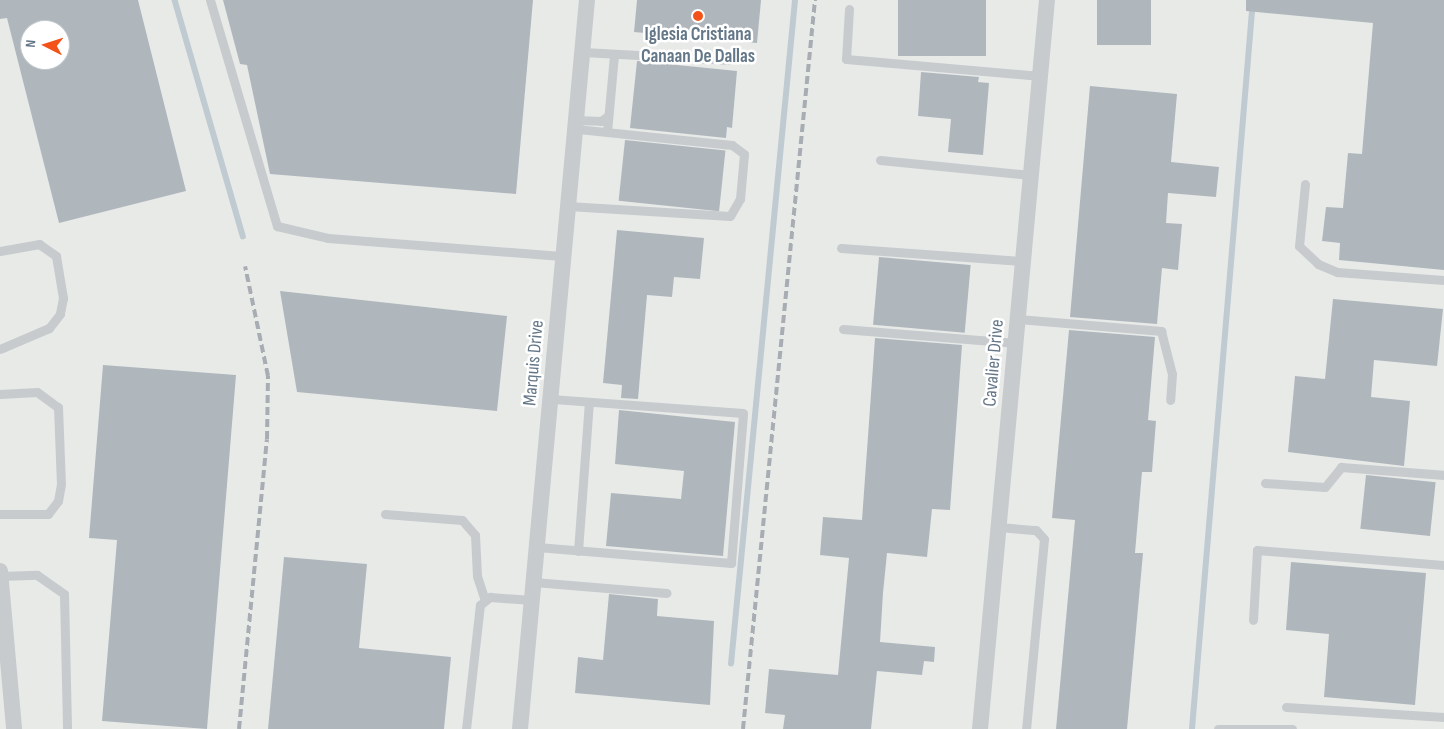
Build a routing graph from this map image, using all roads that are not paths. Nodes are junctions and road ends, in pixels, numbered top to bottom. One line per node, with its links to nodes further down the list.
1 (210, 0): 18 (lane)
2 (587, 0): 5 (street, Marquis Drive)
3 (1047, 0): 8 (street, Cavalier Drive)
4 (849, 8): 8 (lane)
5 (583, 52): 6 (lane); 10 (street, Marquis Drive)
6 (614, 55): 7 (lane); 9 (lane)
7 (730, 60)
8 (1040, 76): 13 (street, Cavalier Drive)
9 (608, 116): 10 (lane); 11 (lane)
10 (576, 124): 11 (lane); 15 (street, Marquis Drive)
11 (607, 132): 15 (lane)
12 (880, 160): 13 (lane)
13 (1031, 175): 19 (street, Cavalier Drive)
14 (1305, 184): 20 (lane)
15 (568, 206): 18 (street, Marquis Drive)
16 (841, 248): 19 (lane)
17 (0, 250): 24 (lane)
18 (564, 256): 26 (street, Marquis Drive)
19 (1024, 261): 21 (street, Cavalier Drive)
20 (1444, 280)
21 (1018, 318): 23 (street, Cavalier Drive); 27 (lane)
22 (843, 329): 23 (lane)
23 (1016, 343): 33 (street, Cavalier Drive)
24 (0, 349)
25 (0, 394): 31 (lane)
26 (551, 399): 28 (lane); 34 (street, Marquis Drive)
27 (1170, 400)
28 (589, 402): 35 (lane); 35 (lane)
29 (1444, 475): 30 (lane)
30 (1266, 483)
31 (0, 514)
32 (385, 514): 41 (lane)
33 (999, 527): 50 (street, Cavalier Drive); 51 (lane)
34 (537, 547): 35 (lane); 39 (street, Marquis Drive)
35 (578, 551)
36 (1444, 566): 43 (lane)
37 (0, 571): 38 (street)
38 (0, 576): 46 (lane); 47 (street)
39 (534, 582): 40 (lane); 42 (street, Marquis Drive)
40 (667, 593)
41 (484, 600): 42 (lane); 48 (lane)
42 (532, 600): 49 (street, Marquis Drive)
43 (1253, 620)
44 (1286, 707): 45 (lane)
45 (1444, 717)
46 (67, 728)
47 (14, 729)
48 (466, 729)
49 (520, 729)
50 (980, 729)
51 (1026, 729)
52 (1218, 729): 53 (lane)
53 (1292, 729)

